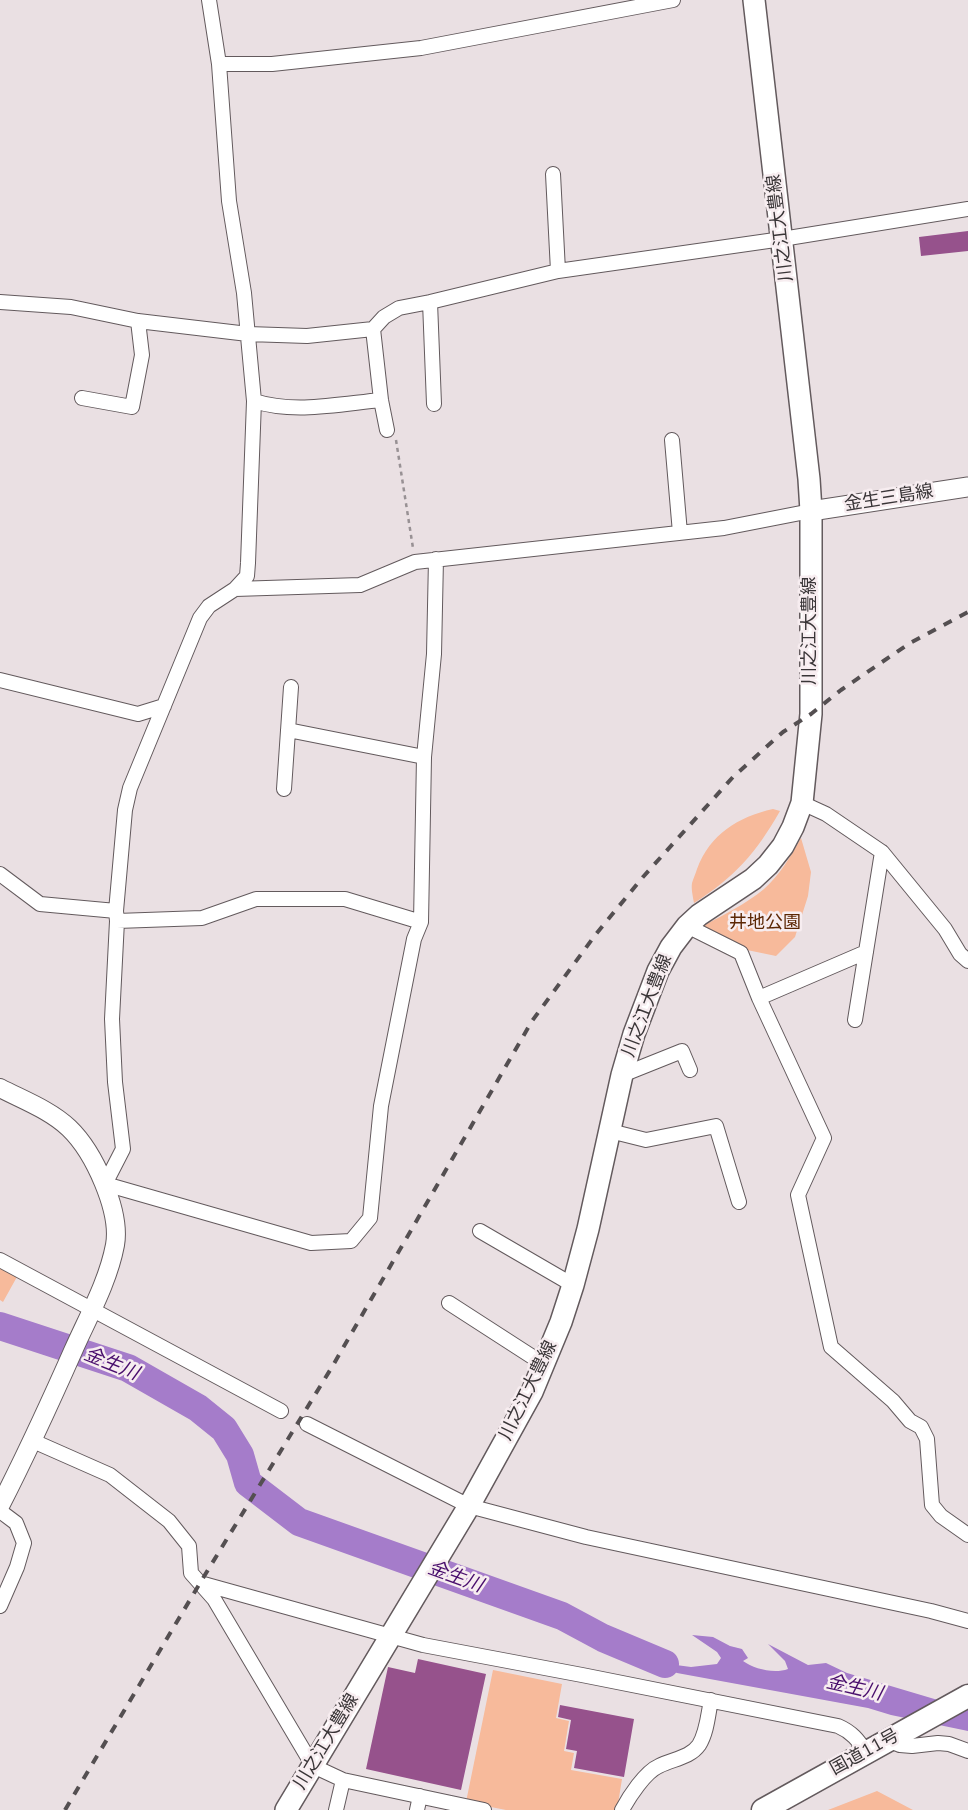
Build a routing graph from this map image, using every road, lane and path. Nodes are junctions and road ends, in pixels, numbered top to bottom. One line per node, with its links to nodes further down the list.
1 (209, 0): 4 (street)
2 (673, 0): 4 (street)
3 (754, 0): 7 (main road, 川之江大豊線)
4 (219, 64): 13 (street)
5 (553, 174): 8 (street)
6 (968, 209): 7 (street)
7 (782, 239): 8 (street); 21 (main road, 川之江大豊線)
8 (558, 271): 10 (street)
9 (0, 302): 11 (street)
10 (430, 302): 12 (street); 17 (street)
11 (138, 321): 13 (street); 14 (street)
12 (373, 329): 13 (street); 15 (street)
13 (248, 334): 16 (street)
14 (82, 398)
15 (381, 400): 16 (street); 18 (street)
16 (254, 401): 25 (street)
17 (434, 404)
18 (387, 430): 24 (path)
19 (672, 440): 22 (street)
20 (968, 486): 21 (main road, 金生三島線)
21 (810, 511): 22 (street); 32 (main road, 川之江大豊線)
22 (680, 533): 23 (street)
23 (436, 559): 24 (street); 30 (street)
24 (415, 562): 25 (street)
25 (235, 589): 28 (street)
26 (0, 680): 28 (street)
27 (291, 687): 29 (street)
28 (164, 706): 35 (street)
29 (288, 730): 30 (street); 31 (street)
30 (424, 756): 36 (street)
31 (284, 789)
32 (802, 802): 33 (street); 37 (main road, 川之江大豊線)
33 (882, 852): 38 (street); 39 (street)
34 (0, 874): 35 (street)
35 (117, 916): 36 (street); 46 (street)
36 (421, 922): 46 (street)
37 (687, 926): 40 (street); 43 (main road, 川之江大豊線)
38 (866, 952): 40 (street); 41 (street)
39 (968, 961)
40 (759, 998): 60 (street)
41 (856, 1020)
42 (690, 1070): 43 (street)
43 (622, 1075): 45 (main road, 川之江大豊線)
44 (0, 1088): 46 (street)
45 (610, 1131): 47 (street); 50 (main road, 川之江大豊線)
46 (105, 1184): 52 (street)
47 (739, 1202)
48 (480, 1231): 50 (street)
49 (0, 1260): 52 (street)
50 (573, 1285): 53 (main road, 川之江大豊線)
51 (449, 1303): 53 (street)
52 (90, 1314): 54 (street); 56 (street)
53 (545, 1364): 58 (main road, 川之江大豊線)
54 (281, 1411)
55 (307, 1424): 58 (street)
56 (33, 1441): 57 (street); 61 (street)
57 (0, 1506)
58 (468, 1506): 63 (street); 64 (main road, 川之江大豊線)
59 (0, 1512): 62 (street)
60 (968, 1535)
61 (200, 1583): 64 (street); 70 (street)
62 (0, 1606)
63 (968, 1620)
64 (391, 1635): 66 (street); 70 (main road, 川之江大豊線)
65 (968, 1696): 67 (highway, 国道11号)
66 (711, 1700): 69 (street); 76 (street)
67 (888, 1740): 68 (street); 69 (highway, 国道11号)
68 (968, 1750)
69 (866, 1752): 77 (highway, 国道11号)
70 (313, 1766): 71 (street); 73 (main road, 川之江大豊線)
71 (342, 1780): 72 (street); 74 (street)
72 (418, 1803): 75 (street)
73 (286, 1810)
74 (336, 1810)
75 (484, 1810)
76 (622, 1810)
77 (763, 1810)

